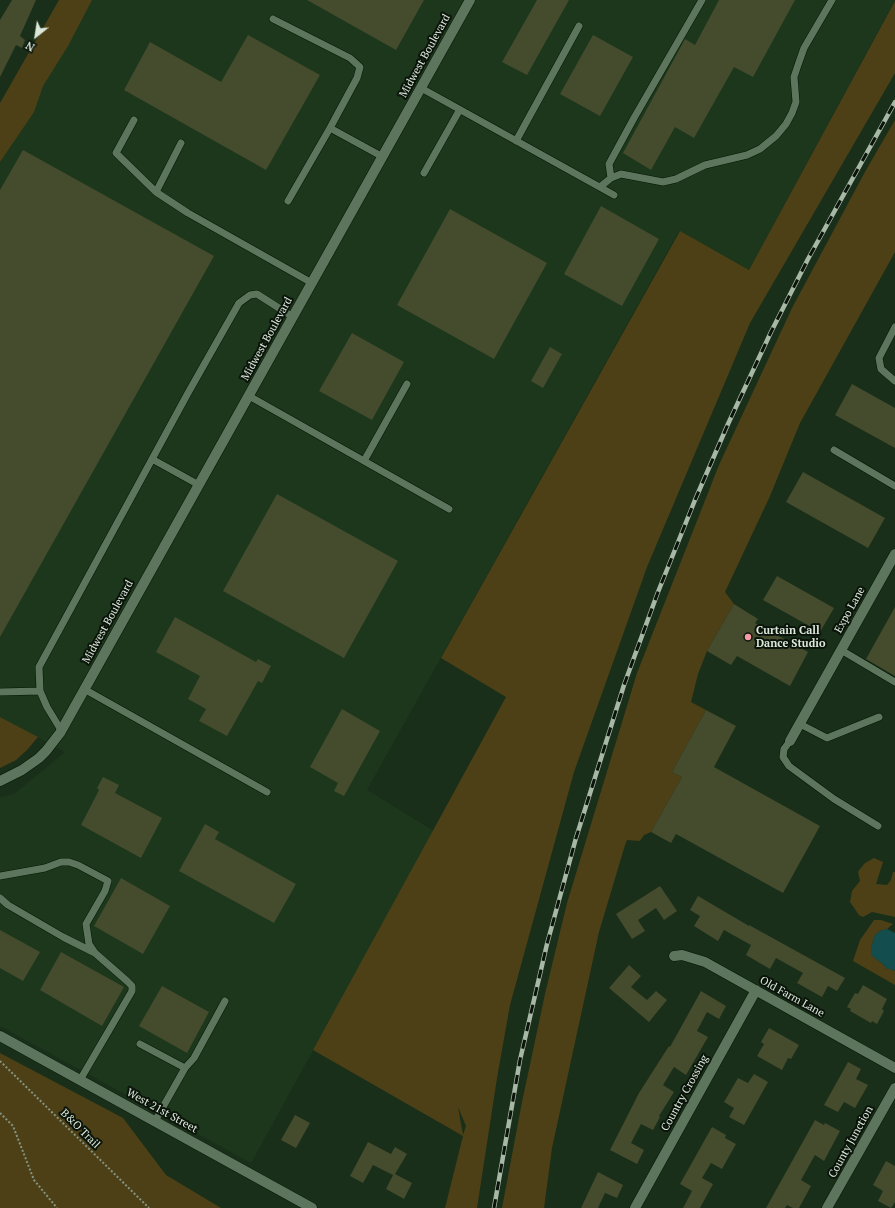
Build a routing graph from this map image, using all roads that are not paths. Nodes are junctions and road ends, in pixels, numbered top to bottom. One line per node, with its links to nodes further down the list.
1 (470, 0): 6 (street, Midwest Boulevard)
2 (702, 0): 14 (lane)
3 (832, 0): 14 (lane)
4 (273, 19): 9 (lane)
5 (579, 26): 10 (lane)
6 (421, 88): 7 (lane); 12 (street, Midwest Boulevard)
7 (460, 110): 10 (lane); 13 (lane)
8 (134, 120): 16 (lane)
9 (330, 128): 12 (lane); 18 (lane)
10 (516, 141): 15 (lane)
11 (181, 143): 16 (lane)
12 (382, 157): 19 (street, Midwest Boulevard)
13 (424, 172)
14 (611, 178): 15 (lane)
15 (600, 187): 17 (lane)
16 (156, 192): 19 (lane)
17 (614, 195)
18 (288, 200)
19 (312, 282): 20 (street, Midwest Boulevard)
20 (293, 316): 24 (street, Midwest Boulevard); 26 (lane)
21 (895, 327): 22 (lane)
22 (895, 381)
23 (407, 384): 27 (lane)
24 (249, 396): 27 (lane); 28 (street, Midwest Boulevard)
25 (834, 450): 29 (lane)
26 (152, 459): 28 (lane); 35 (lane)
27 (364, 461): 30 (lane)
28 (199, 485): 34 (street, Midwest Boulevard)
29 (895, 486)
30 (449, 509)
31 (895, 554): 32 (street, Expo Lane)
32 (841, 650): 33 (lane); 38 (street, Expo Lane)
33 (895, 682)
34 (84, 689): 39 (street, Midwest Boulevard); 42 (lane)
35 (40, 691): 36 (lane); 39 (lane)
36 (0, 692)
37 (879, 717): 38 (lane)
38 (800, 724): 40 (street, Expo Lane)
39 (61, 730): 41 (street, Midwest Boulevard)
40 (790, 741): 43 (lane)
41 (0, 781)
42 (267, 792)
43 (878, 826)
44 (0, 876): 46 (lane)
45 (0, 898): 46 (lane)
46 (95, 953): 54 (lane)
47 (674, 956): 48 (street, Old Farm Lane)
48 (756, 990): 53 (street, Old Farm Lane); 58 (street, Country Crossing)
49 (225, 1001): 52 (lane)
50 (0, 1036): 54 (street, West 21st Street)
51 (140, 1044): 52 (lane)
52 (185, 1068): 56 (lane)
53 (895, 1068)
54 (80, 1080): 56 (street, West 21st Street)
55 (895, 1088): 59 (street, County Junction)
56 (156, 1121): 57 (street, West 21st Street)
57 (312, 1208)
58 (635, 1208)
59 (827, 1208)

